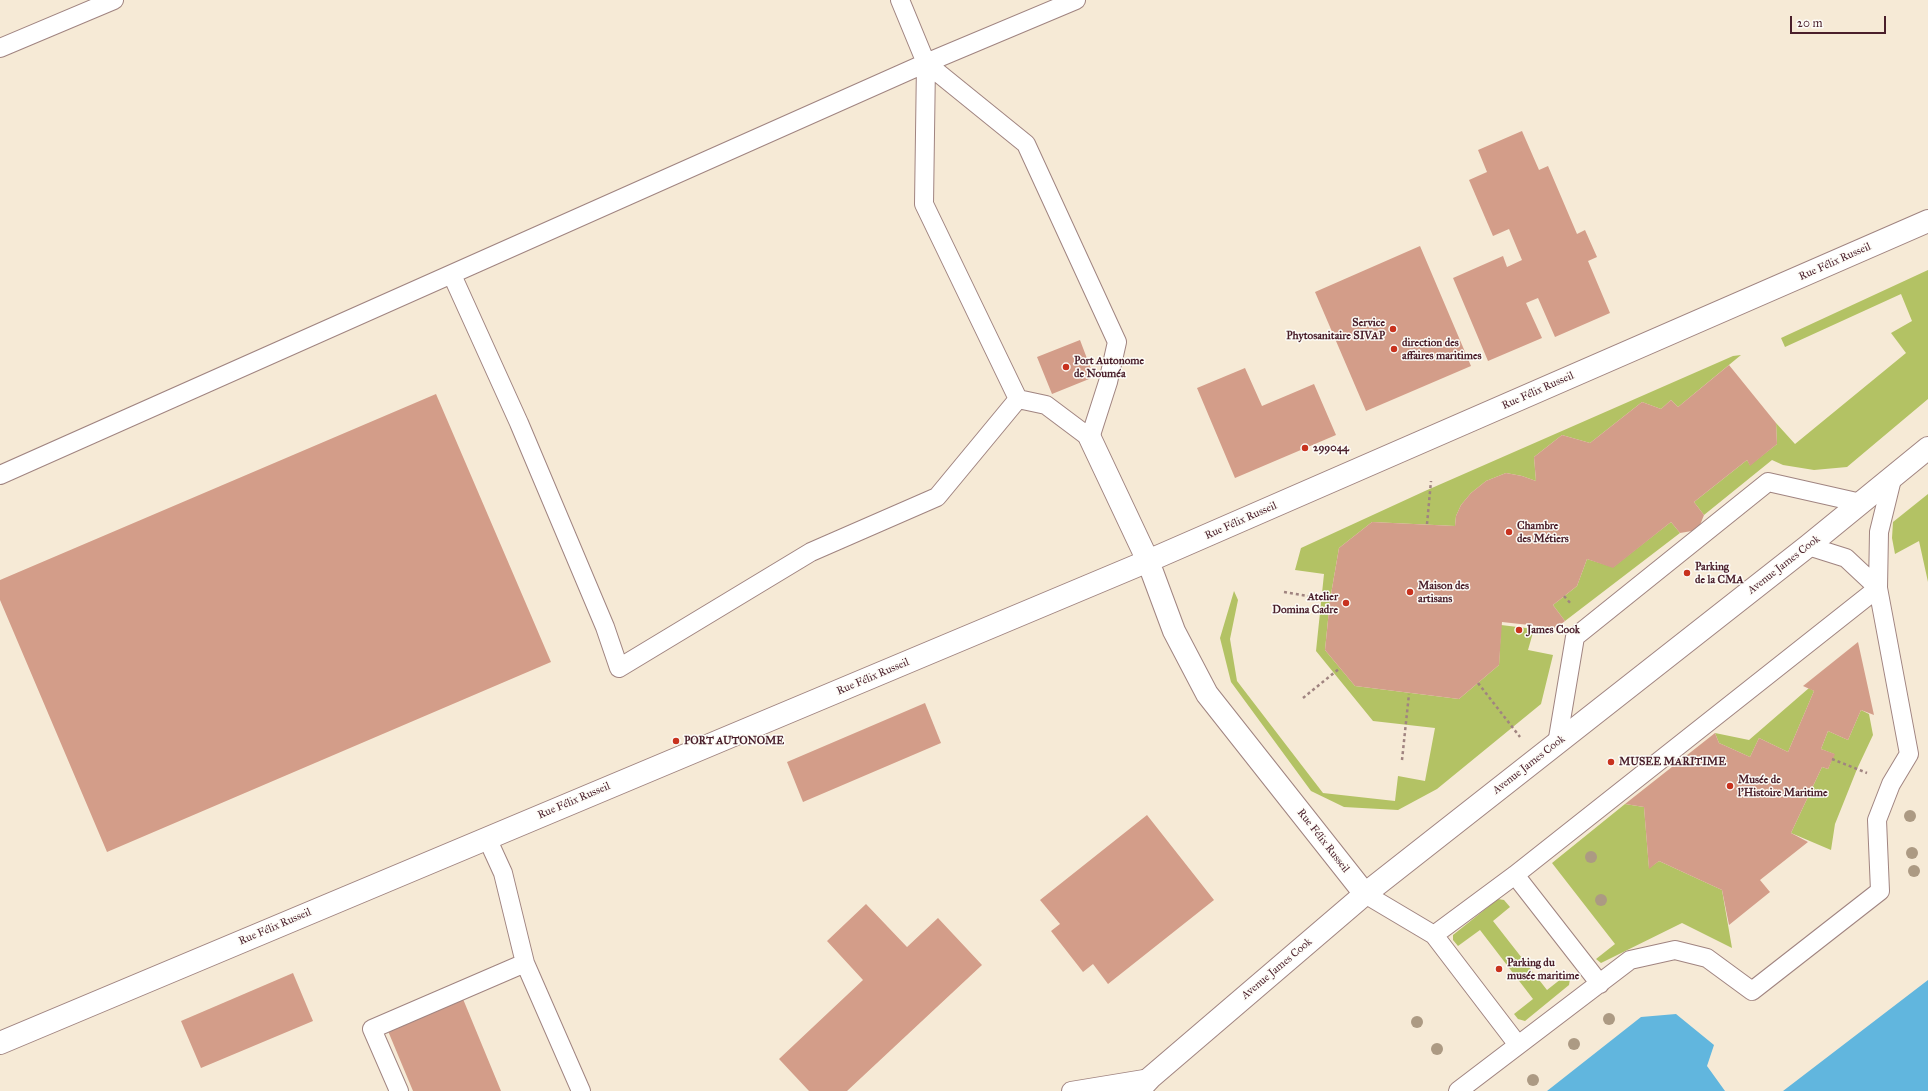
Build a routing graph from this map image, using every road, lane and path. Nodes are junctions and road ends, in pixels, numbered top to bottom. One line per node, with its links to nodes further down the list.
1 (114, 0): 4 (lane)
2 (900, 0): 5 (lane)
3 (1076, 0): 5 (lane)
4 (0, 48)
5 (926, 64): 7 (lane); 8 (lane); 9 (lane)
6 (1928, 221): 17 (street, Rue Félix Russeil)
7 (452, 275): 8 (lane); 11 (lane)
8 (1018, 399): 9 (lane)
9 (1090, 438): 17 (street, Rue Félix Russeil)
10 (1928, 448): 12 (street, Avenue James Cook)
11 (0, 475)
12 (1892, 479): 14 (street, Avenue James Cook); 18 (lane)
13 (1431, 481): 15 (path)
14 (1861, 503): 16 (street, Avenue James Cook); 25 (lane)
15 (1427, 524)
16 (1808, 546): 18 (lane); 25 (street, Avenue James Cook)
17 (1148, 562): 30 (street, Rue Félix Russeil); 32 (street, Rue Félix Russeil)
18 (1878, 588): 29 (lane); 31 (lane)
19 (1284, 592): 20 (path)
20 (1330, 600)
21 (1340, 668): 24 (path)
22 (1478, 683): 26 (path)
23 (1409, 694): 28 (path)
24 (1303, 698)
25 (1557, 744): 26 (street, Avenue James Cook)
26 (1537, 759): 32 (street, Avenue James Cook)
27 (1832, 759): 29 (path)
28 (1402, 760)
29 (1891, 784): 35 (lane)
30 (487, 838): 34 (lane); 36 (street, Rue Félix Russeil)
31 (1515, 874): 33 (lane); 35 (lane)
32 (1365, 894): 33 (lane); 38 (street, Avenue James Cook)
33 (1434, 935): 37 (lane)
34 (525, 963): 39 (lane); 40 (lane)
35 (1600, 984): 37 (lane)
36 (0, 1043)
37 (1518, 1045): 42 (lane)
38 (1144, 1084): 41 (lane)
39 (399, 1091)
40 (581, 1091)
41 (1071, 1091)
42 (1458, 1091)

